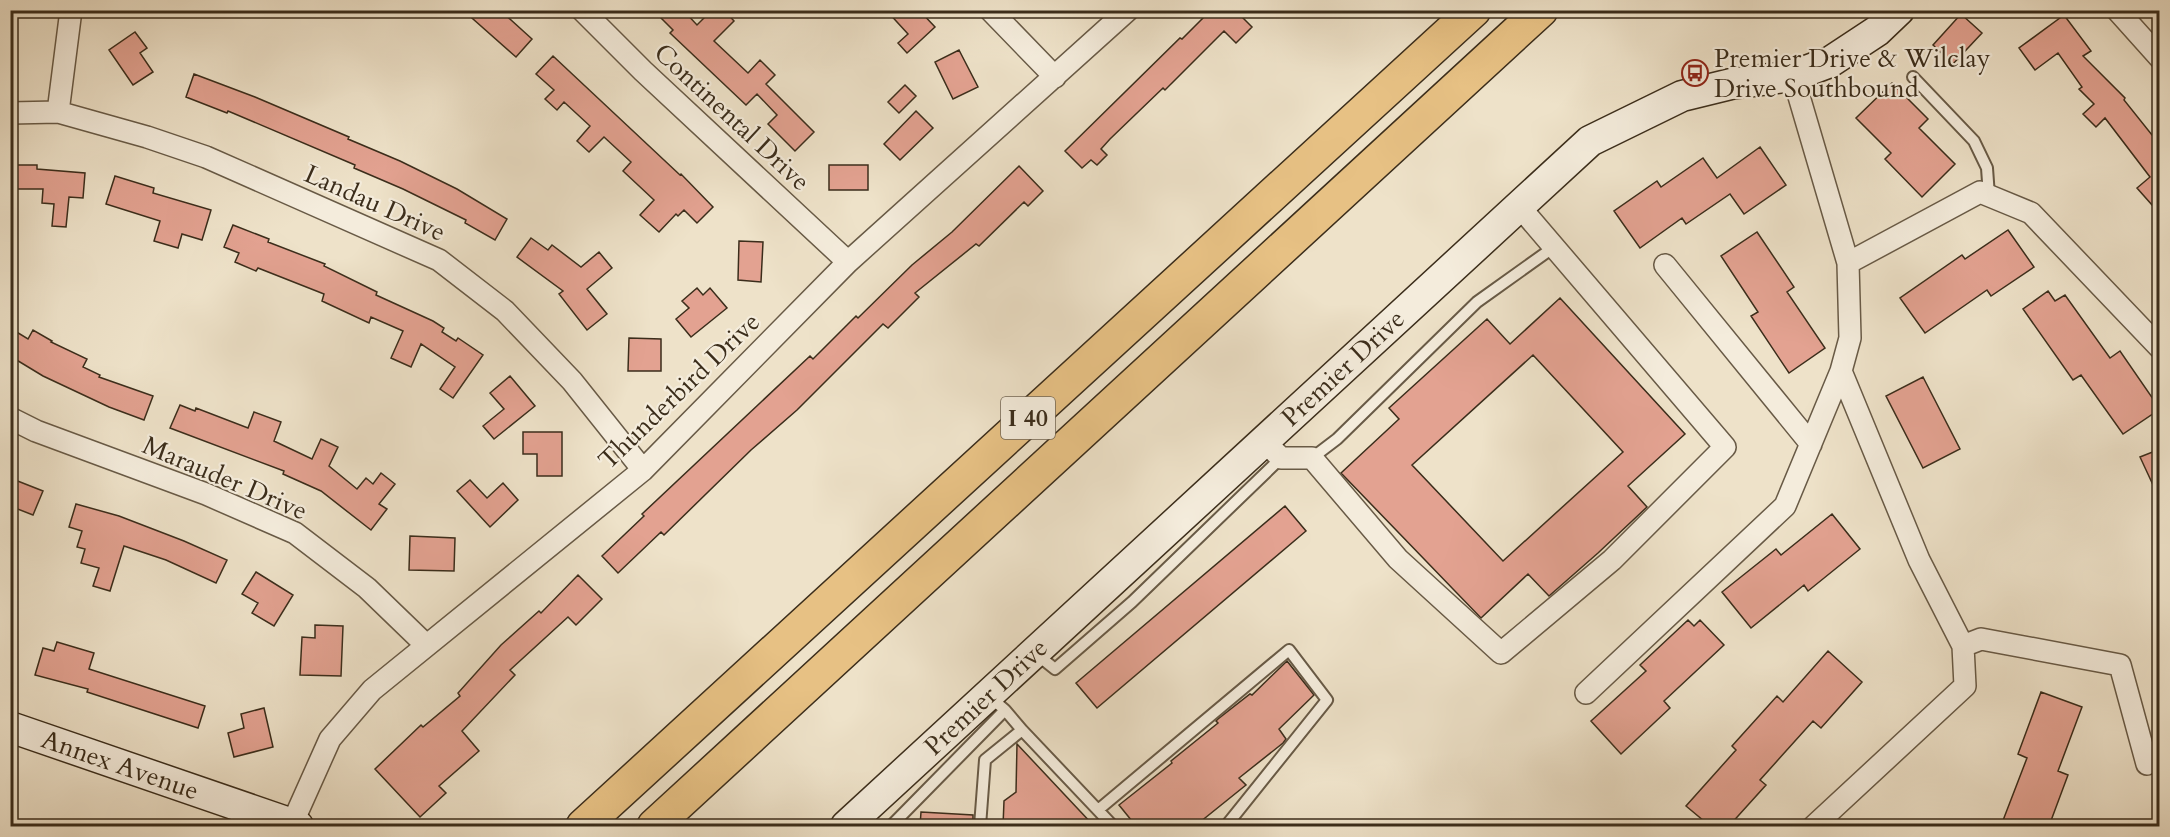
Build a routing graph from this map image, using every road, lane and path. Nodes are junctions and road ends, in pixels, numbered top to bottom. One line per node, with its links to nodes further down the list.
1 (71, 10): 13 (street)
2 (582, 10): 18 (street, Continental Drive)
3 (990, 10): 12 (street)
4 (1128, 10): 12 (street, Thunderbird Drive)
5 (1474, 10): 37 (highway, I 40)
6 (1541, 10): 38 (highway, I 40)
7 (1899, 10): 10 (street, Premier Drive)
8 (2117, 10): 9 (street)
9 (2160, 58)
10 (1793, 76): 16 (street, Premier Drive); 19 (street)
11 (1913, 76): 15 (lane)
12 (1055, 77): 18 (street, Thunderbird Drive)
13 (58, 112): 14 (street, Landau Drive); 27 (street, Landau Drive)
14 (10, 113)
15 (1989, 196): 19 (street); 21 (street)
16 (1519, 206): 17 (street); 25 (street, Premier Drive)
17 (1554, 247): 26 (lane); 26 (street)
18 (848, 262): 27 (street, Thunderbird Drive)
19 (1848, 263): 22 (street)
20 (1665, 265): 24 (street)
21 (2160, 348)
22 (1841, 371): 24 (street); 29 (street)
23 (10, 418): 28 (street, Marauder Drive)
24 (1811, 444): 30 (street)
25 (1272, 450): 26 (street); 31 (street, Premier Drive)
26 (1312, 458)
27 (643, 470): 28 (street, Thunderbird Drive)
28 (426, 645): 36 (street, Thunderbird Drive)
29 (1963, 646): 34 (street); 44 (street)
30 (1586, 693)
31 (997, 703): 33 (lane); 39 (street, Premier Drive); 40 (lane)
32 (10, 727): 36 (street, Annex Avenue)
33 (1022, 730): 35 (lane); 41 (lane)
34 (2147, 764)
35 (1098, 810): 42 (lane); 43 (lane)
36 (295, 826)
37 (583, 826)
38 (654, 826)
39 (846, 826)
40 (891, 826)
41 (980, 826)
42 (1113, 826)
43 (1226, 826)
44 (1814, 826)

